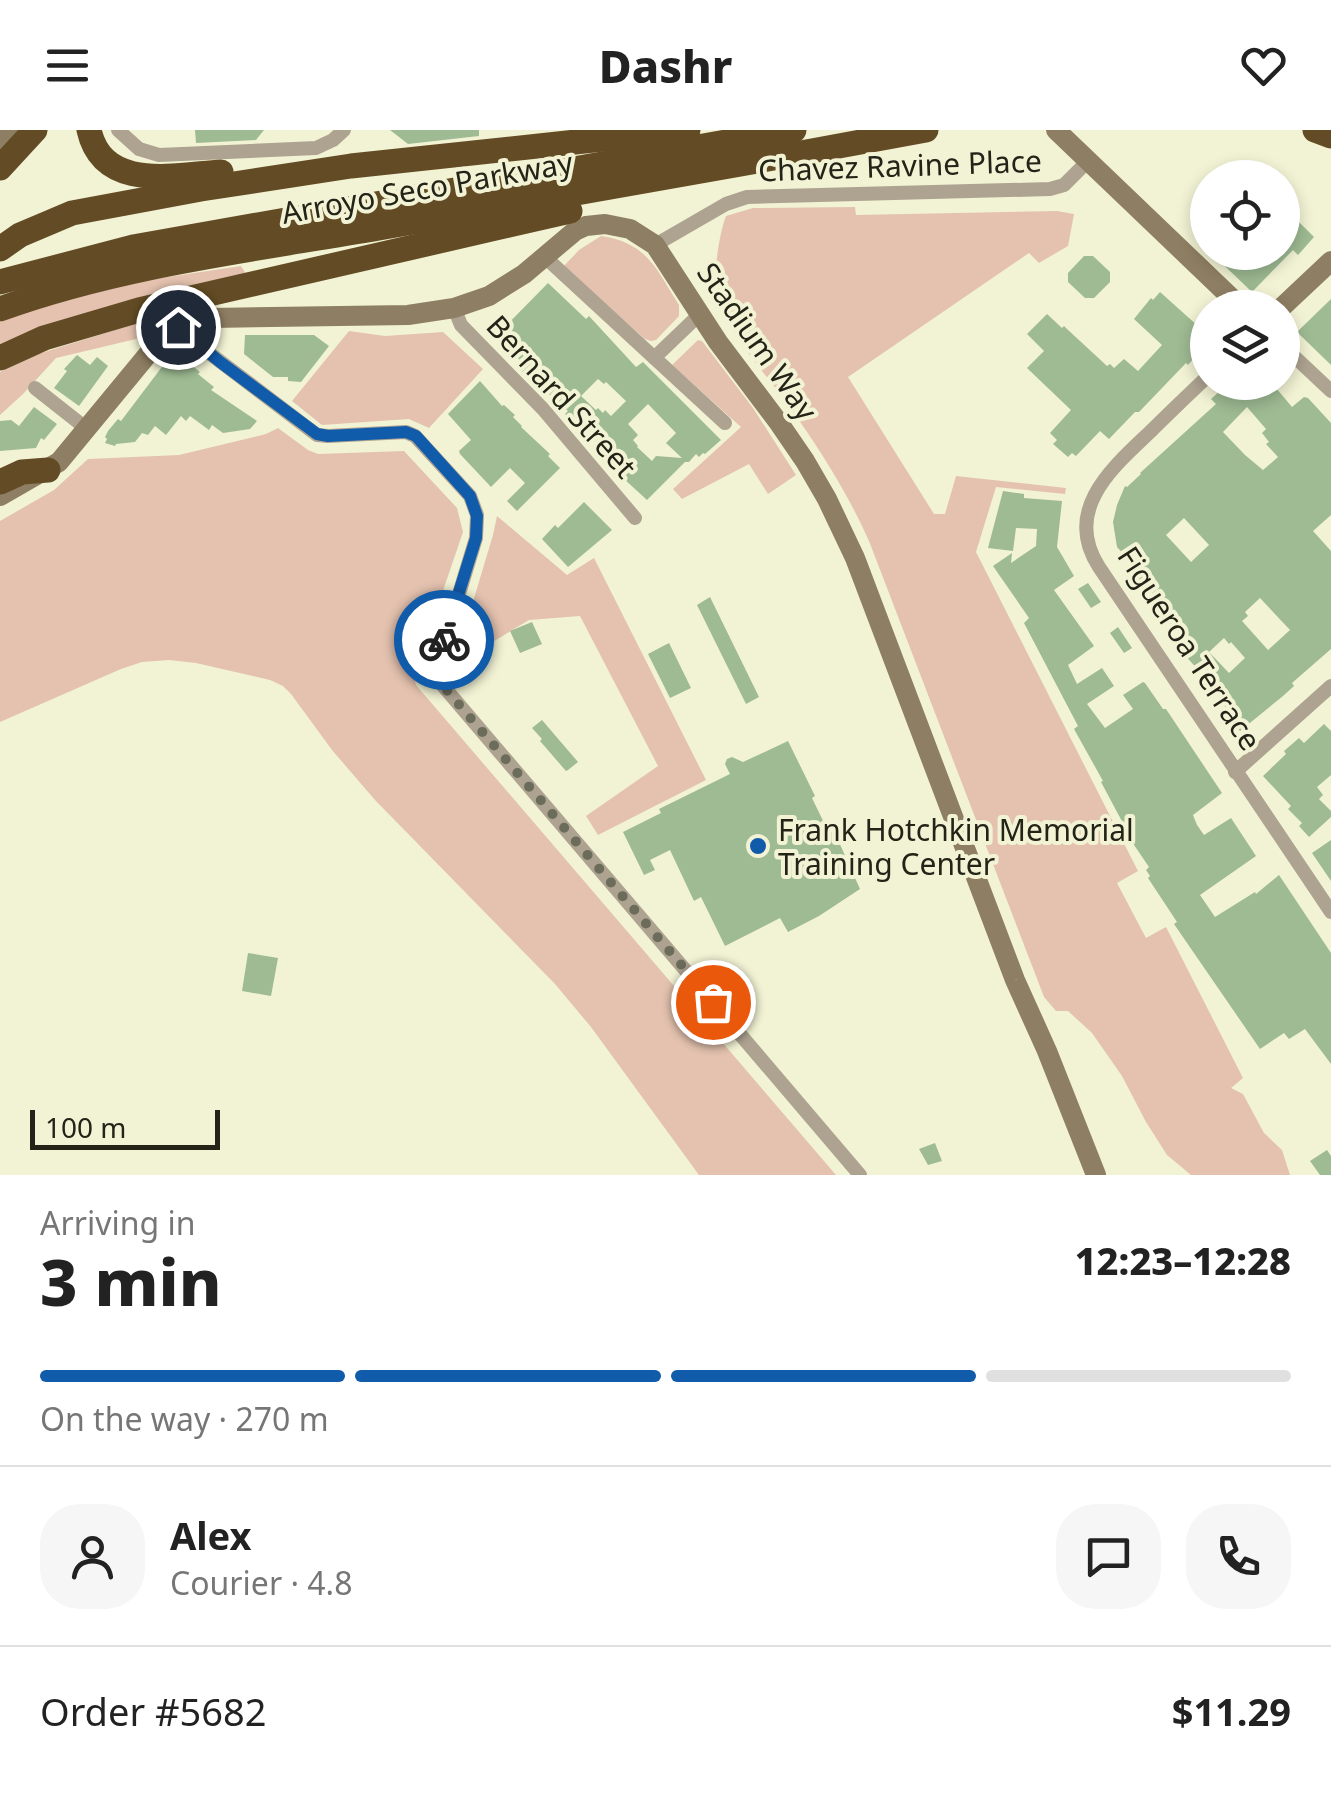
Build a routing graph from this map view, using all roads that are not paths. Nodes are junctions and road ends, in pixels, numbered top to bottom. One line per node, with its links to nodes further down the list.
1 (10, 130): 12 (street)
2 (35, 130): 15 (highway)
3 (89, 130): 14 (highway)
4 (118, 130): 5 (street)
5 (344, 130)
6 (688, 130): 14 (highway)
7 (794, 130): 21 (highway, Arroyo Seco Parkway)
8 (926, 130): 16 (highway, Arroyo Seco Parkway)
9 (1315, 130): 11 (highway)
10 (1062, 135): 13 (street)
11 (1331, 136)
12 (0, 140)
13 (1088, 161): 17 (street, Chavez Ravine Place); 22 (street)
14 (351, 166): 18 (highway)
15 (0, 168)
16 (690, 174): 25 (highway, Arroyo Seco Parkway); 28 (highway)
17 (655, 245): 19 (street); 26 (street, Stadium Way)
18 (0, 248)
19 (545, 257): 24 (street); 29 (street)
20 (1331, 260): 23 (street)
21 (0, 282)
22 (1223, 290)
23 (1300, 290)
24 (454, 308): 27 (street); 39 (street, Bernard Street)
25 (0, 309)
26 (700, 314): 29 (street); 44 (street, Stadium Way)
27 (178, 327): 35 (street); 43 (street)
28 (0, 358)
29 (654, 358): 34 (street)
30 (1300, 363): 32 (street)
31 (35, 388): 35 (street)
32 (1331, 391)
33 (1190, 393): 41 (street, Figueroa Terrace)
34 (725, 423)
35 (87, 430): 36 (street)
36 (48, 470): 37 (highway); 38 (street)
37 (0, 482)
38 (0, 496)
39 (635, 518)
40 (1331, 686): 41 (street)
41 (1235, 772): 42 (street, Figueroa Terrace)
42 (1331, 912)
43 (860, 1175)
44 (1096, 1175)

